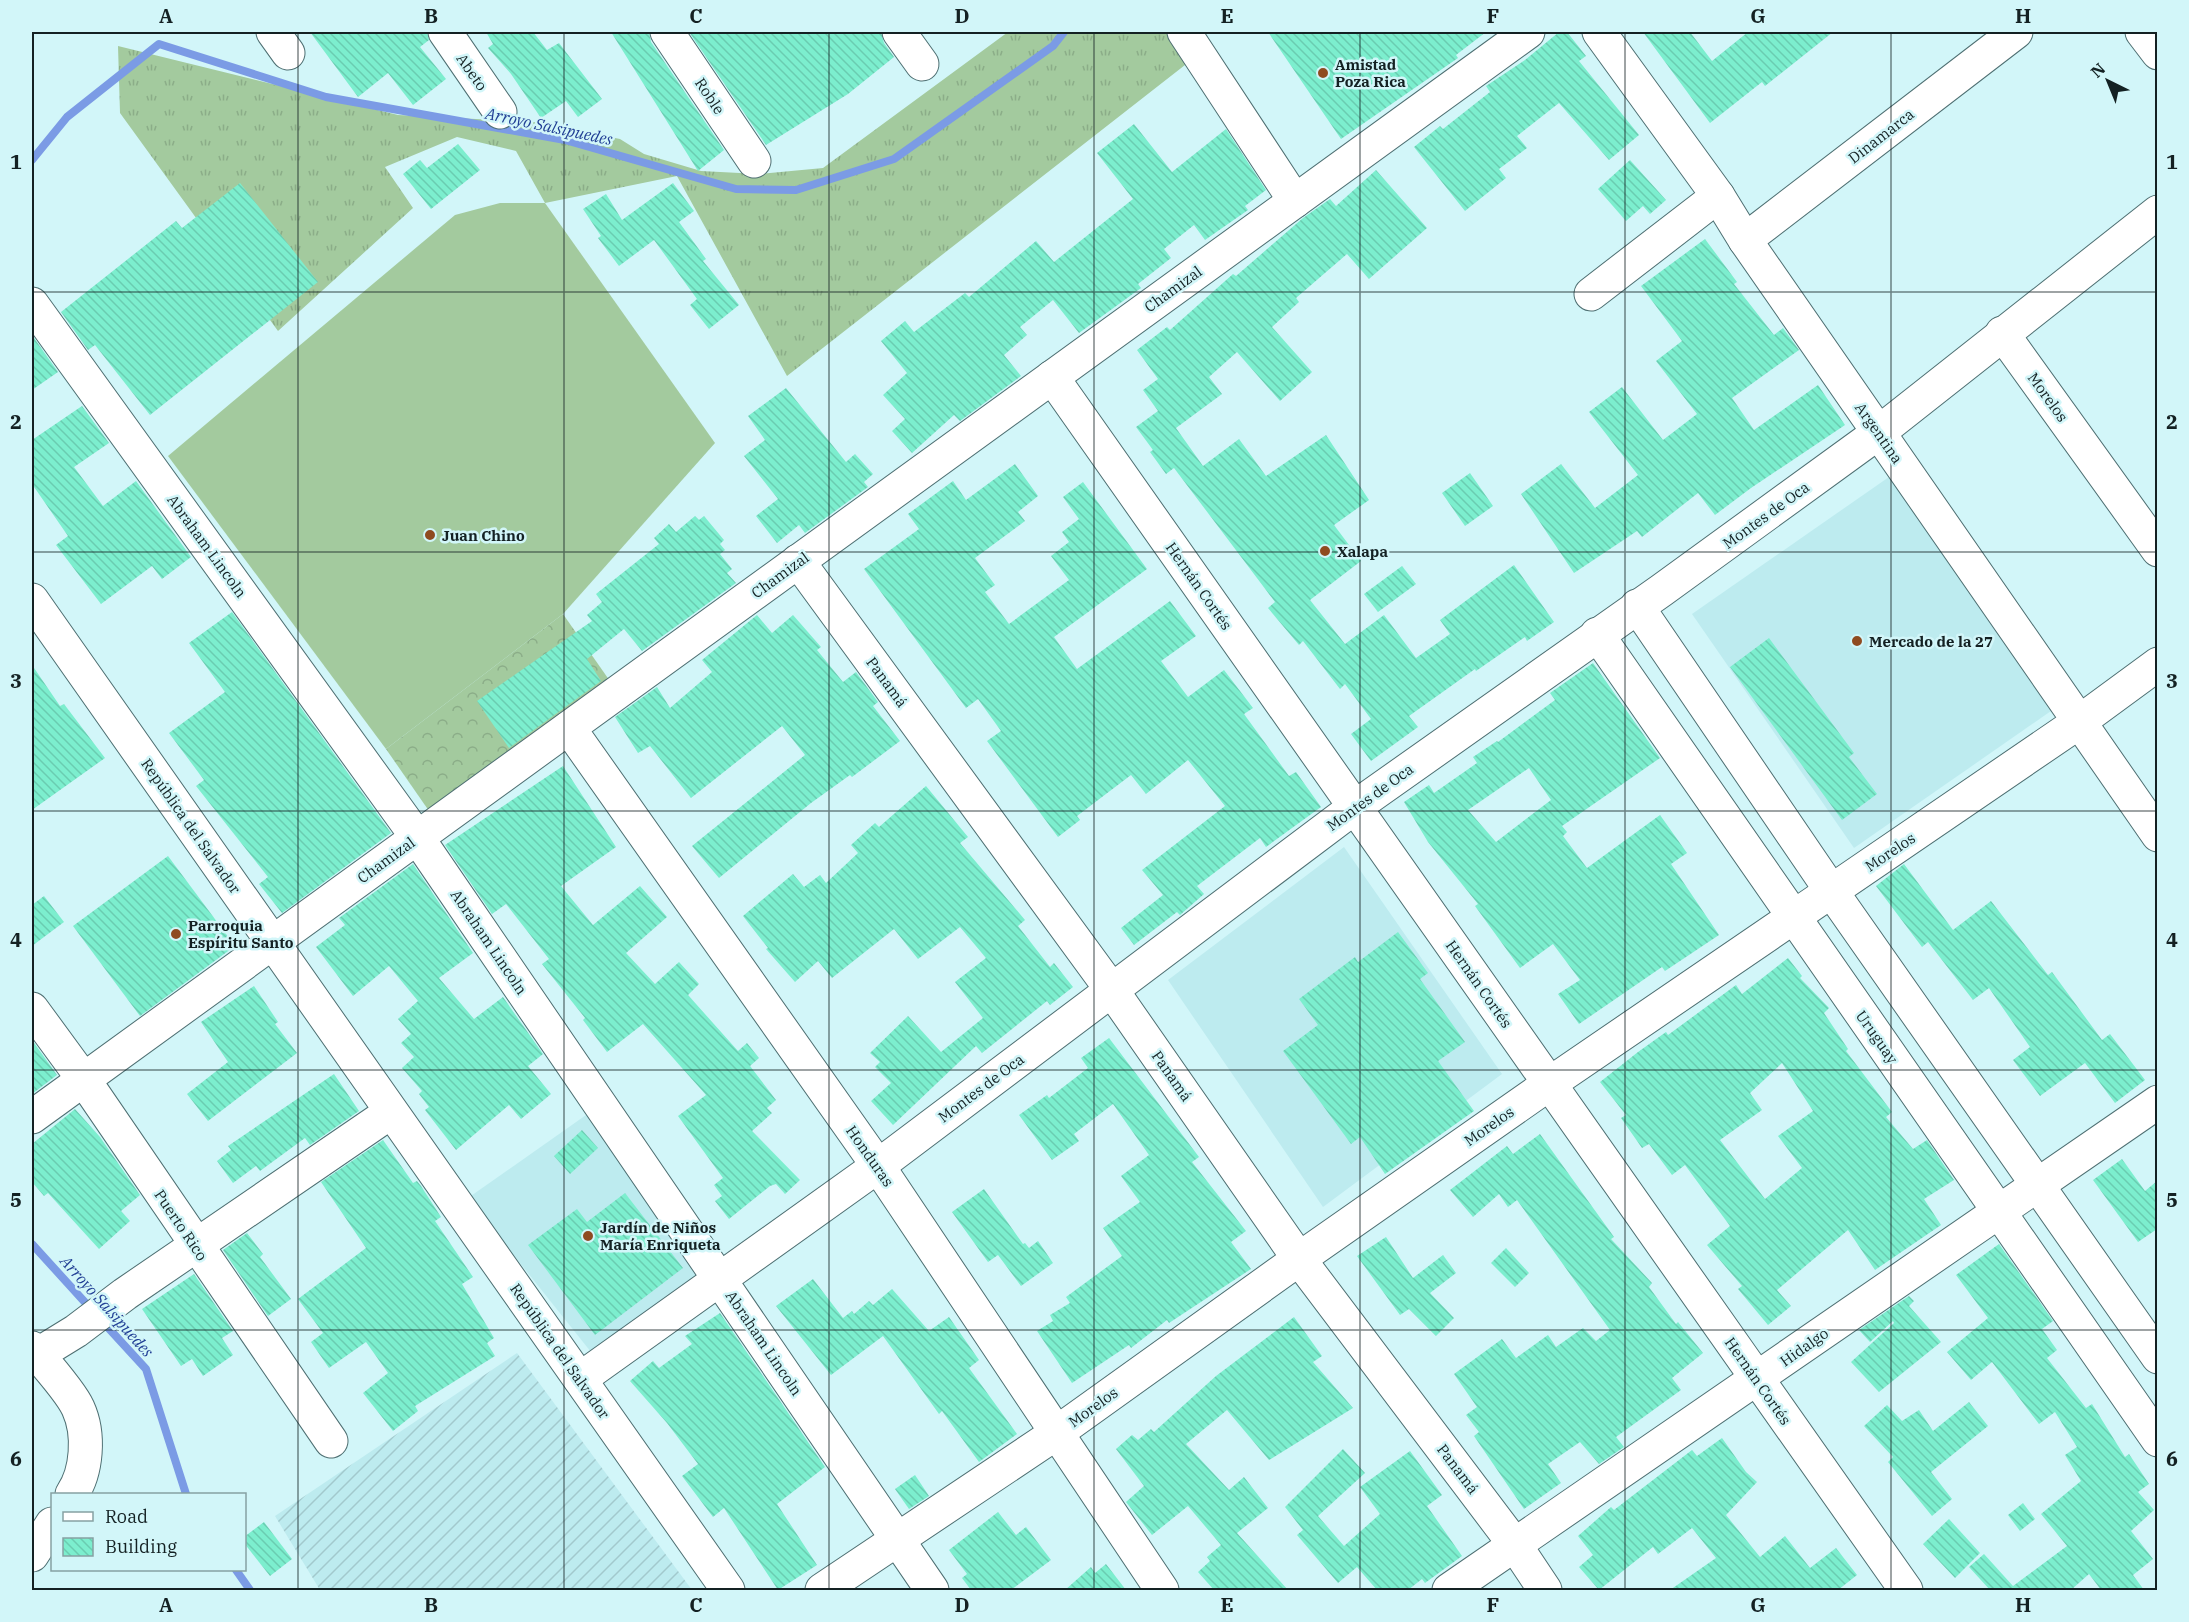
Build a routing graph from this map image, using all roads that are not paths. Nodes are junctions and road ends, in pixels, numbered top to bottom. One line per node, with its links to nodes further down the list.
1 (445, 32): 11 (street, Abeto)
2 (666, 32): 12 (street, Roble)
3 (899, 32): 10 (street)
4 (1184, 32): 14 (street)
5 (1528, 32): 14 (street, Chamizal)
6 (1599, 32): 13 (street, Argentina)
7 (2016, 32): 16 (street, Dinamarca)
8 (2142, 32): 9 (street)
9 (2157, 53)
10 (922, 64)
11 (500, 112)
12 (754, 161)
13 (1718, 196): 16 (street, Argentina); 17 (street)
14 (1294, 201): 20 (street, Chamizal)
15 (2157, 212): 19 (street, Montes de Oca)
16 (1745, 240): 21 (street, Argentina)
17 (1591, 294)
18 (32, 304): 32 (street, Abraham Lincoln)
19 (2002, 333): 21 (street, Montes de Oca); 22 (street, Morelos)
20 (1052, 377): 23 (street, Chamizal); 30 (street, Hernán Cortés)
21 (1878, 433): 25 (street, Montes de Oca); 28 (street, Argentina)
22 (2157, 550)
23 (798, 561): 29 (street, Chamizal); 36 (street, Panamá)
24 (32, 600): 35 (street, República del Salvador)
25 (1637, 606): 26 (street, Montes de Oca); 33 (street)
26 (1597, 634): 30 (street, Montes de Oca); 34 (street, Uruguay)
27 (2157, 664): 28 (street, Morelos)
28 (2079, 722): 31 (street, Argentina); 33 (street, Morelos)
29 (568, 728): 32 (street, Chamizal); 43 (street, Honduras)
30 (1355, 807): 36 (street, Montes de Oca); 39 (street, Hernán Cortés)
31 (2157, 835)
32 (417, 837): 35 (street, Chamizal); 48 (street, Abraham Lincoln)
33 (1832, 892): 34 (street, Morelos); 44 (street)
34 (1795, 918): 39 (street, Morelos); 45 (street, Uruguay)
35 (272, 943): 38 (street, Chamizal); 41 (street, República del Salvador)
36 (1112, 989): 43 (street, Montes de Oca); 47 (street, Panamá)
37 (32, 1009): 38 (street, Puerto Rico)
38 (84, 1080): 42 (street, Chamizal); 46 (street, Puerto Rico)
39 (1549, 1084): 47 (street, Morelos); 52 (street, Hernán Cortés)
40 (2157, 1102): 44 (street, Hidalgo)
41 (391, 1112): 46 (street); 51 (street, República del Salvador)
42 (32, 1117)
43 (878, 1166): 48 (street, Montes de Oca); 53 (street, Honduras)
44 (2038, 1186): 45 (street, Hidalgo); 50 (street)
45 (1999, 1212): 52 (street, Hidalgo); 54 (street, Uruguay)
46 (195, 1245): 49 (street); 55 (street, Puerto Rico)
47 (1299, 1259): 53 (street, Morelos); 59 (street, Panamá)
48 (721, 1280): 51 (street, Montes de Oca); 58 (street, Abraham Lincoln)
49 (34, 1352): 56 (street)
50 (2157, 1357)
51 (580, 1379): 61 (street, República del Salvador)
52 (1757, 1380): 59 (street, Hidalgo); 67 (street, Hernán Cortés)
53 (1055, 1434): 58 (street, Morelos); 64 (street, Honduras)
54 (2157, 1440)
55 (331, 1441)
56 (73, 1493)
57 (51, 1526): 60 (street)
58 (898, 1541): 62 (street, Morelos); 63 (street, Abraham Lincoln)
59 (1515, 1545): 65 (street, Hidalgo); 66 (street, Panamá)
60 (32, 1555)
61 (728, 1590)
62 (822, 1590)
63 (932, 1590)
64 (1162, 1590)
65 (1449, 1590)
66 (1545, 1590)
67 (1906, 1590)

